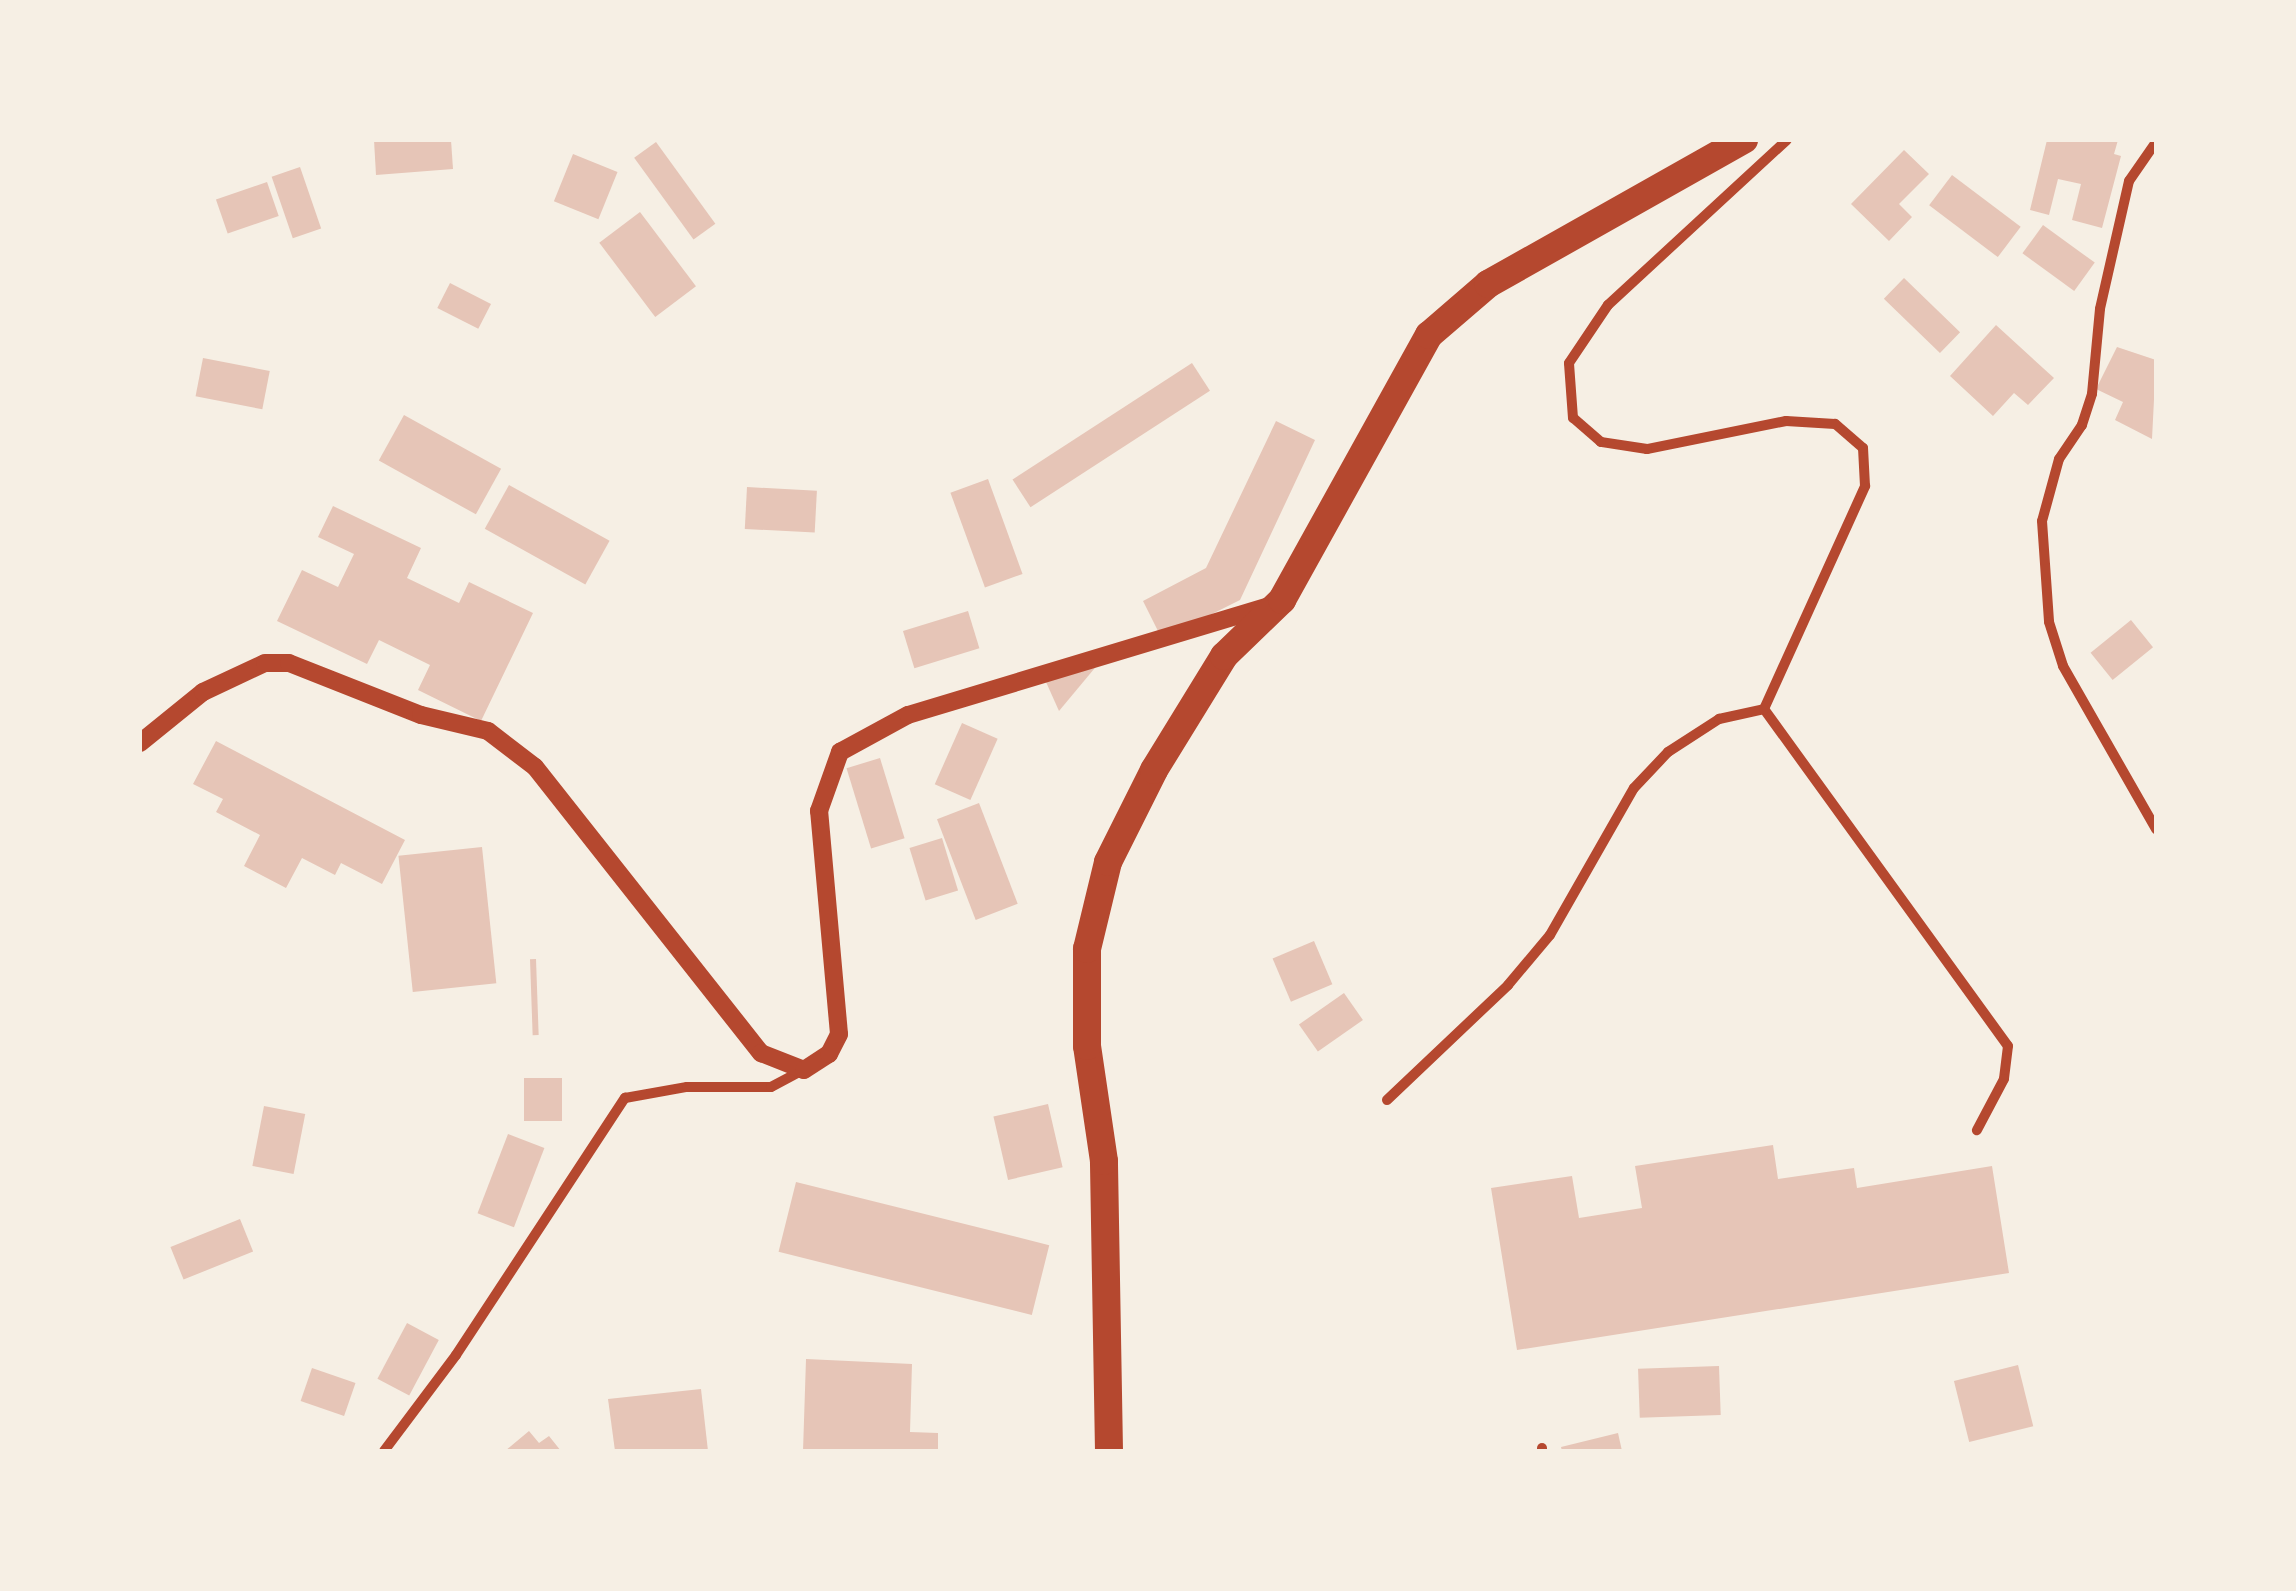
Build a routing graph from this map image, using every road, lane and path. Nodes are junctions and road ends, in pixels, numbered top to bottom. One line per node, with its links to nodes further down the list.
1 (1744, 140): 4 (highway)
2 (1787, 140): 5 (street)
3 (2156, 142): 7 (street)
4 (1282, 600): 8 (street); 12 (highway)
5 (1764, 708): 9 (street); 10 (street)
6 (140, 743): 8 (street)
7 (2156, 829)
8 (804, 1070): 11 (street)
9 (1387, 1100)
10 (1977, 1130)
11 (384, 1451)
12 (1109, 1451)

